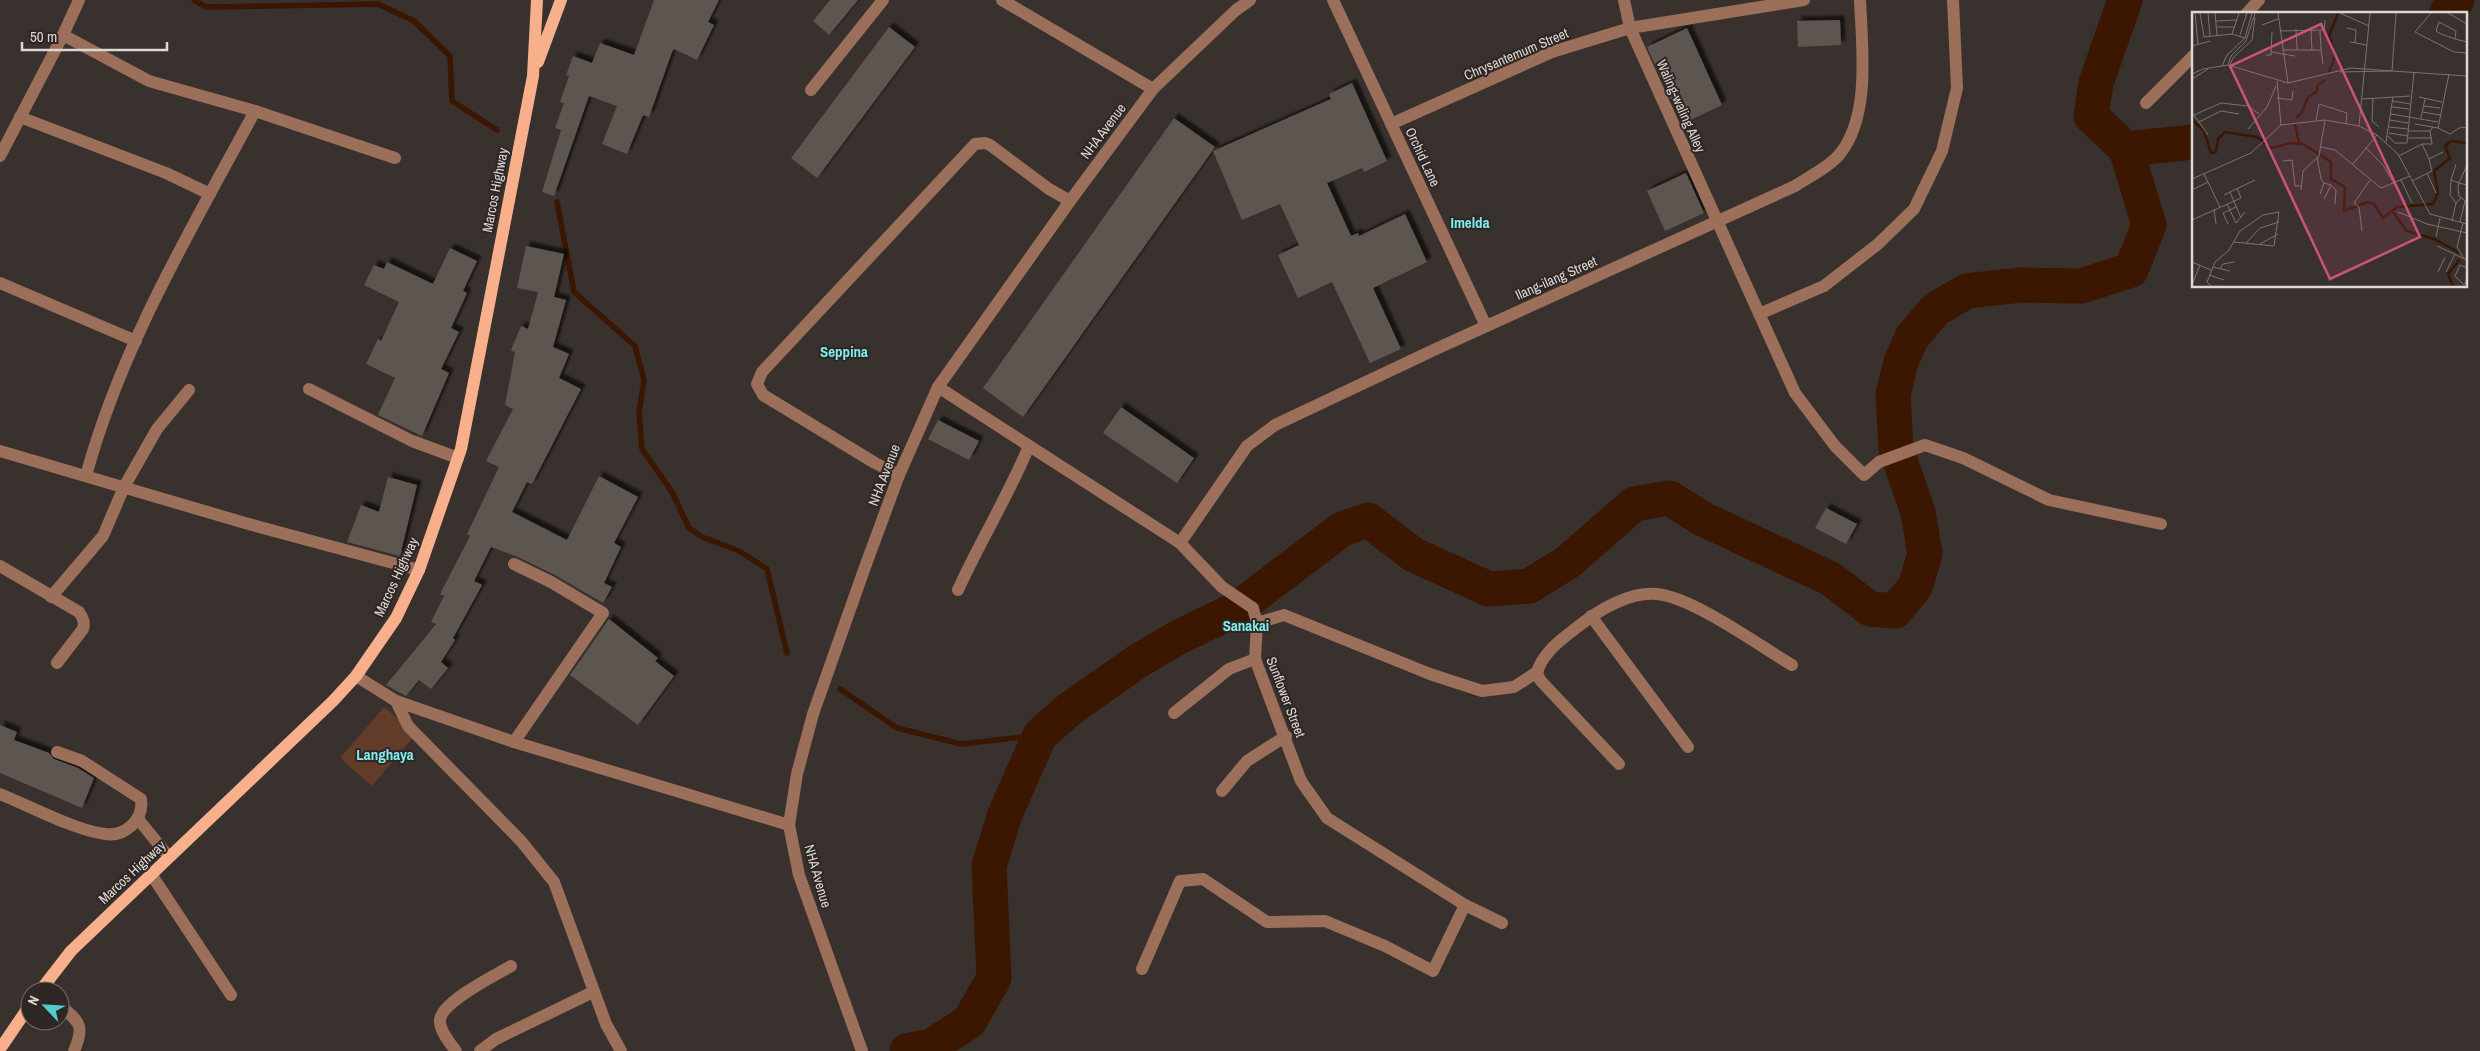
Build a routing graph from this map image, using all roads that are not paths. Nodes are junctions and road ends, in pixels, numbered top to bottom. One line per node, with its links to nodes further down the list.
1 (78, 0): 15 (street)
2 (538, 0): 17 (main road, Marcos Highway)
3 (561, 0): 17 (main road, Marcos Highway)
4 (883, 0): 18 (street)
5 (1002, 0): 19 (street)
6 (1250, 0): 19 (street, NHA Avenue)
7 (1333, 0): 23 (street, Orchid Lane)
8 (1624, 0): 14 (street, Waling-waling Alley)
9 (1804, 0): 14 (street, Chrysantemum Street)
10 (1860, 0): 28 (street, Ilang-ilang Street)
11 (1953, 0): 30 (street)
12 (2259, 0): 13 (street)
13 (2248, 12)
14 (1630, 28): 23 (street, Chrysantemum Street); 28 (street, Waling-waling Alley)
15 (63, 35): 21 (street); 22 (street)
16 (2192, 57): 20 (street)
17 (533, 76): 38 (main road, Marcos Highway)
18 (812, 90)
19 (1153, 90): 27 (street, NHA Avenue)
20 (2146, 103)
21 (255, 111): 25 (street); 26 (street)
22 (20, 117): 24 (street); 26 (street)
23 (1391, 124): 31 (street, Orchid Lane)
24 (0, 156)
25 (395, 158)
26 (210, 194): 32 (street)
27 (1070, 201): 33 (street, NHA Avenue); 39 (street)
28 (1716, 222): 30 (street, Waling-waling Alley); 31 (street, Ilang-ilang Street)
29 (0, 283): 32 (street)
30 (1759, 314): 42 (street, Waling-waling Alley)
31 (1486, 326): 43 (street, Ilang-ilang Street)
32 (136, 341): 40 (street)
33 (938, 387): 36 (street, Sunflower Street); 39 (street, NHA Avenue)
34 (309, 389): 38 (street)
35 (189, 390): 41 (street)
36 (1029, 446): 43 (street, Sunflower Street); 47 (street)
37 (0, 450): 40 (street)
38 (458, 458): 46 (main road, Marcos Highway)
39 (899, 475): 66 (street, NHA Avenue)
40 (86, 476): 41 (street)
41 (124, 488): 46 (street); 48 (street)
42 (2161, 524)
43 (1180, 543): 50 (street, Sunflower Street)
44 (514, 564): 59 (street)
45 (0, 566): 48 (street)
46 (419, 570): 55 (main road, Marcos Highway)
47 (958, 590)
48 (52, 596): 52 (street)
49 (1591, 616): 53 (street); 54 (street); 60 (street)
50 (1257, 623): 51 (street, Sunflower Street); 54 (street)
51 (1255, 659): 57 (street); 58 (street, Sunflower Street)
52 (57, 663)
53 (1792, 664)
54 (1537, 672): 62 (street)
55 (356, 676): 56 (street); 67 (main road, Marcos Highway)
56 (396, 701): 59 (street); 74 (street)
57 (1174, 712)
58 (1286, 736): 63 (street); 69 (street, Sunflower Street)
59 (514, 742): 66 (street)
60 (1688, 747)
61 (57, 752): 65 (street)
62 (1619, 764)
63 (1222, 791)
64 (0, 794): 65 (street)
65 (138, 819): 67 (street)
66 (789, 825): 83 (street, NHA Avenue)
67 (170, 857): 68 (main road, Marcos Highway)
68 (151, 874): 73 (main road, Marcos Highway); 75 (street)
69 (1465, 905): 70 (street, Sunflower Street); 72 (street)
70 (1502, 923)
71 (511, 966): 80 (street)
72 (1142, 969)
73 (49, 981)
74 (593, 992): 81 (street); 82 (street)
75 (231, 995)
76 (70, 1014): 79 (street)
77 (20, 1020): 78 (main road)
78 (0, 1049)
79 (74, 1051)
80 (456, 1051)
81 (480, 1051)
82 (621, 1051)
83 (862, 1051)

